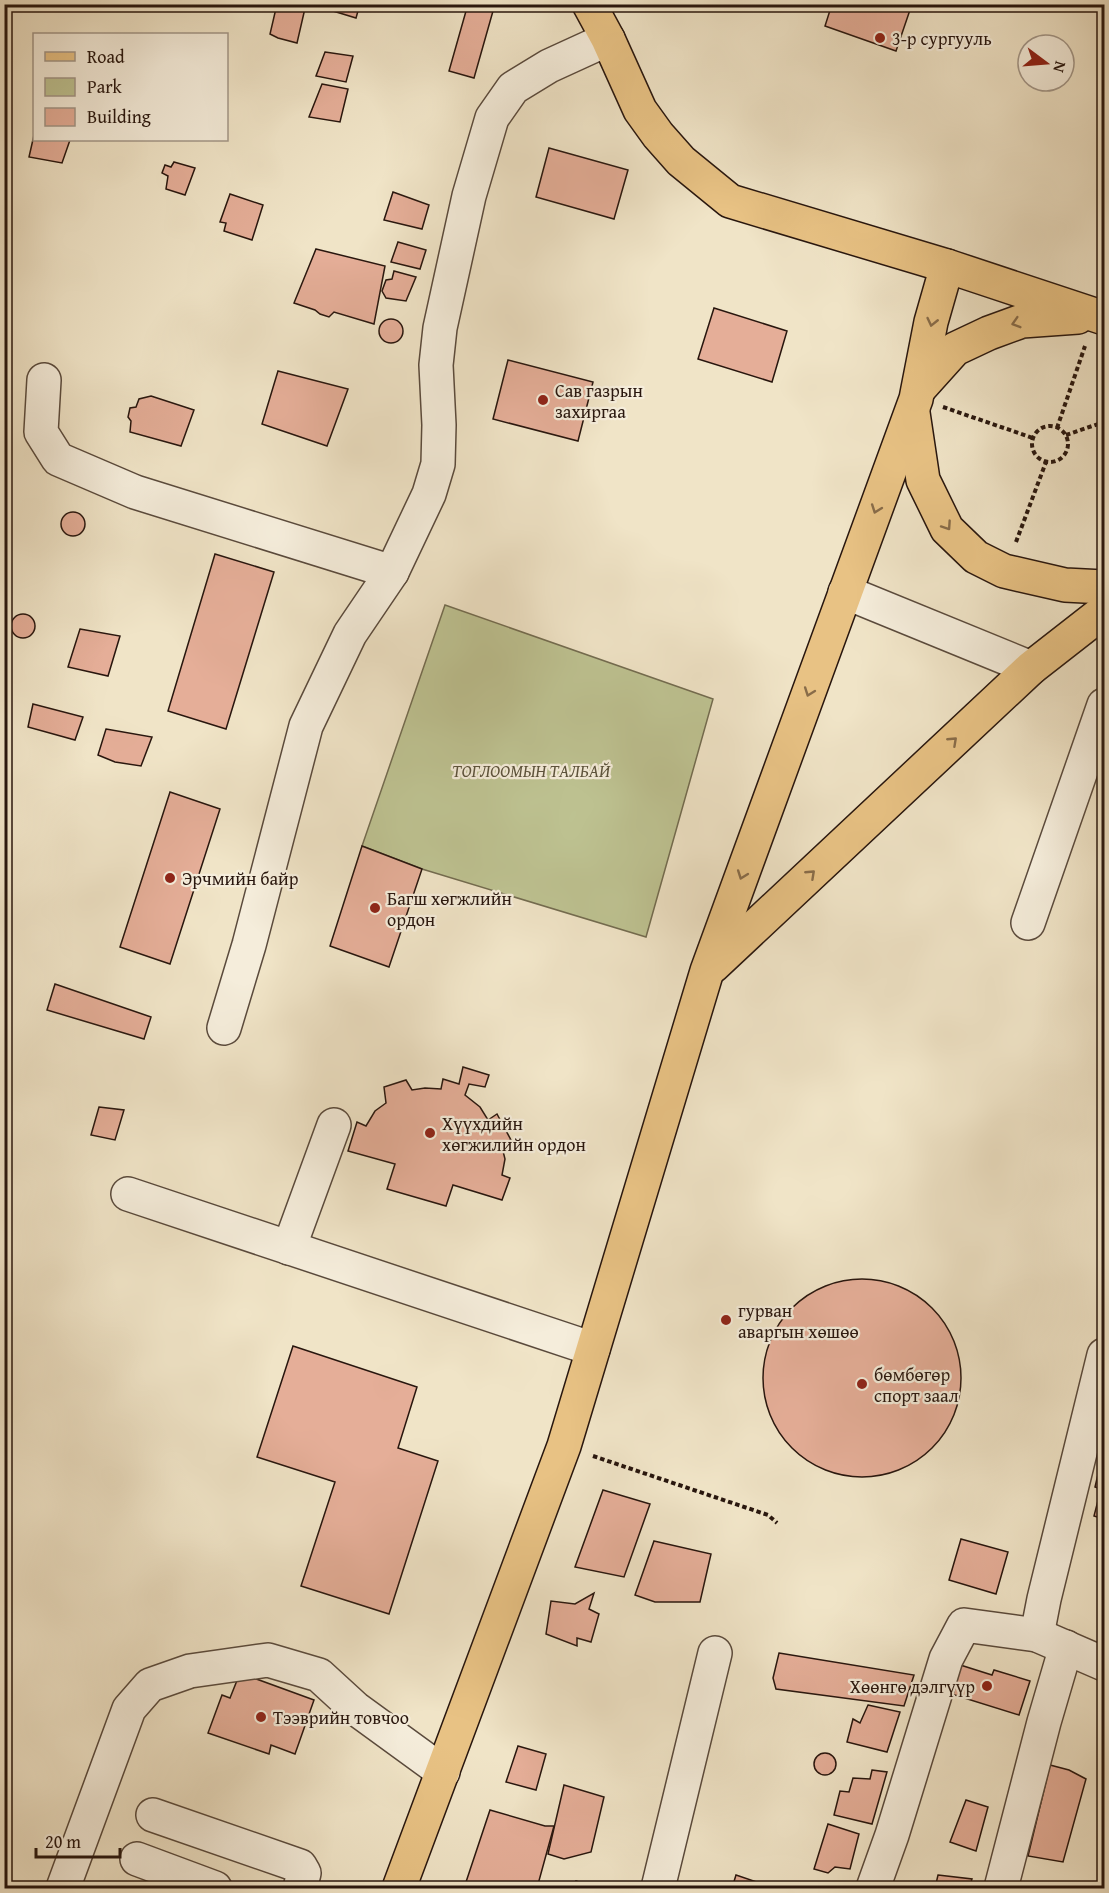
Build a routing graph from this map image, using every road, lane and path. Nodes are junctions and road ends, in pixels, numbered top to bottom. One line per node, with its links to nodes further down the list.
1 (589, 4): 2 (main road)
2 (608, 39): 3 (main road); 13 (street)
3 (947, 266): 4 (main road); 6 (main road, one-way to 6)
4 (1095, 326): 6 (main road, one-way to 6); 8 (path)
5 (44, 380): 13 (street)
6 (924, 402): 10 (path); 12 (main road, one-way to 12); 15 (main road, one-way to 15)
7 (1104, 422): 9 (path)
8 (1057, 428): 9 (path); 10 (path)
9 (1066, 435): 11 (path)
10 (1033, 438): 11 (path)
11 (1046, 462): 12 (path)
12 (1004, 571): 14 (main road)
13 (392, 572): 21 (street)
14 (1104, 587)
15 (845, 592): 17 (street); 20 (main road, one-way to 20)
16 (1104, 611): 17 (main road)
17 (1031, 668): 20 (main road, one-way to 17)
18 (1104, 705): 19 (street)
19 (1028, 923)
20 (707, 971): 25 (main road)
21 (224, 1028)
22 (334, 1125): 24 (street)
23 (128, 1194): 24 (street)
24 (289, 1248): 25 (street)
25 (593, 1349): 27 (main road)
26 (1104, 1355): 29 (street)
27 (564, 1446): 28 (path); 32 (main road)
28 (777, 1523)
29 (1052, 1641): 31 (street); 40 (street); 41 (street)
30 (715, 1653): 39 (street)
31 (1104, 1664)
32 (442, 1772): 35 (street); 38 (main road)
33 (153, 1815): 37 (street)
34 (137, 1859): 36 (street)
35 (63, 1888)
36 (215, 1888)
37 (300, 1888)
38 (399, 1888)
39 (658, 1888)
40 (873, 1888)
41 (1001, 1888)

